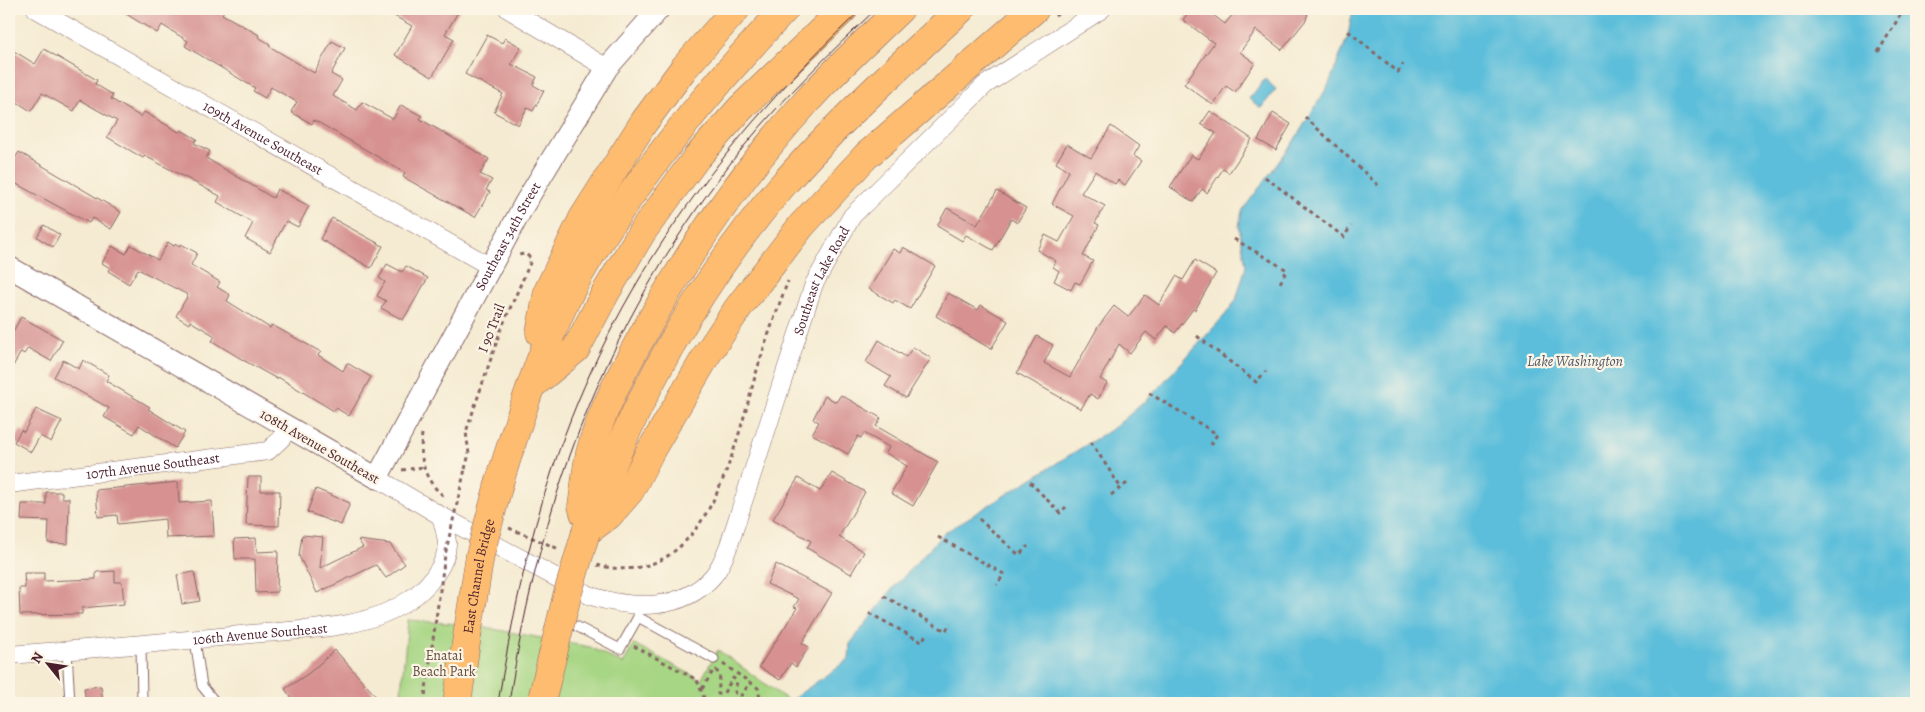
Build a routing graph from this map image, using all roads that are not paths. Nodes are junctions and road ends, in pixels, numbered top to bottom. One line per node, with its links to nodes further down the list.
1 (36, 9): 13 (street, 109th Avenue Southeast)
2 (508, 9): 11 (street)
3 (658, 9): 11 (street, Southeast 34th Street)
4 (736, 9): 14 (highway)
5 (785, 9): 14 (highway)
6 (844, 9): 14 (highway)
7 (900, 9): 19 (highway)
8 (1035, 9): 19 (highway)
9 (1102, 9): 20 (street, Southeast Lake Road)
10 (954, 15): 19 (highway)
11 (607, 68): 13 (street, Southeast 34th Street)
12 (9, 267): 15 (street, 108th Avenue Southeast)
13 (491, 267): 16 (street, Southeast 34th Street)
14 (530, 387): 30 (highway, East Channel Bridge, bridge)
15 (287, 428): 16 (street, 108th Avenue Southeast); 17 (street, 107th Avenue Southeast)
16 (376, 478): 18 (street, 108th Avenue Southeast)
17 (9, 484)
18 (441, 516): 20 (street, 108th Avenue Southeast); 22 (street, 106th Avenue Southeast)
19 (593, 516): 31 (highway, bridge)
20 (639, 612): 21 (lane); 26 (lane)
21 (576, 626)
22 (195, 640): 23 (street, 106th Avenue Southeast); 29 (lane)
23 (141, 645): 24 (street, 106th Avenue Southeast); 28 (lane)
24 (67, 651): 25 (street, 106th Avenue Southeast); 27 (lane)
25 (9, 656)
26 (714, 658)
27 (70, 703)
28 (142, 703)
29 (216, 703)
30 (457, 703)
31 (541, 703)

